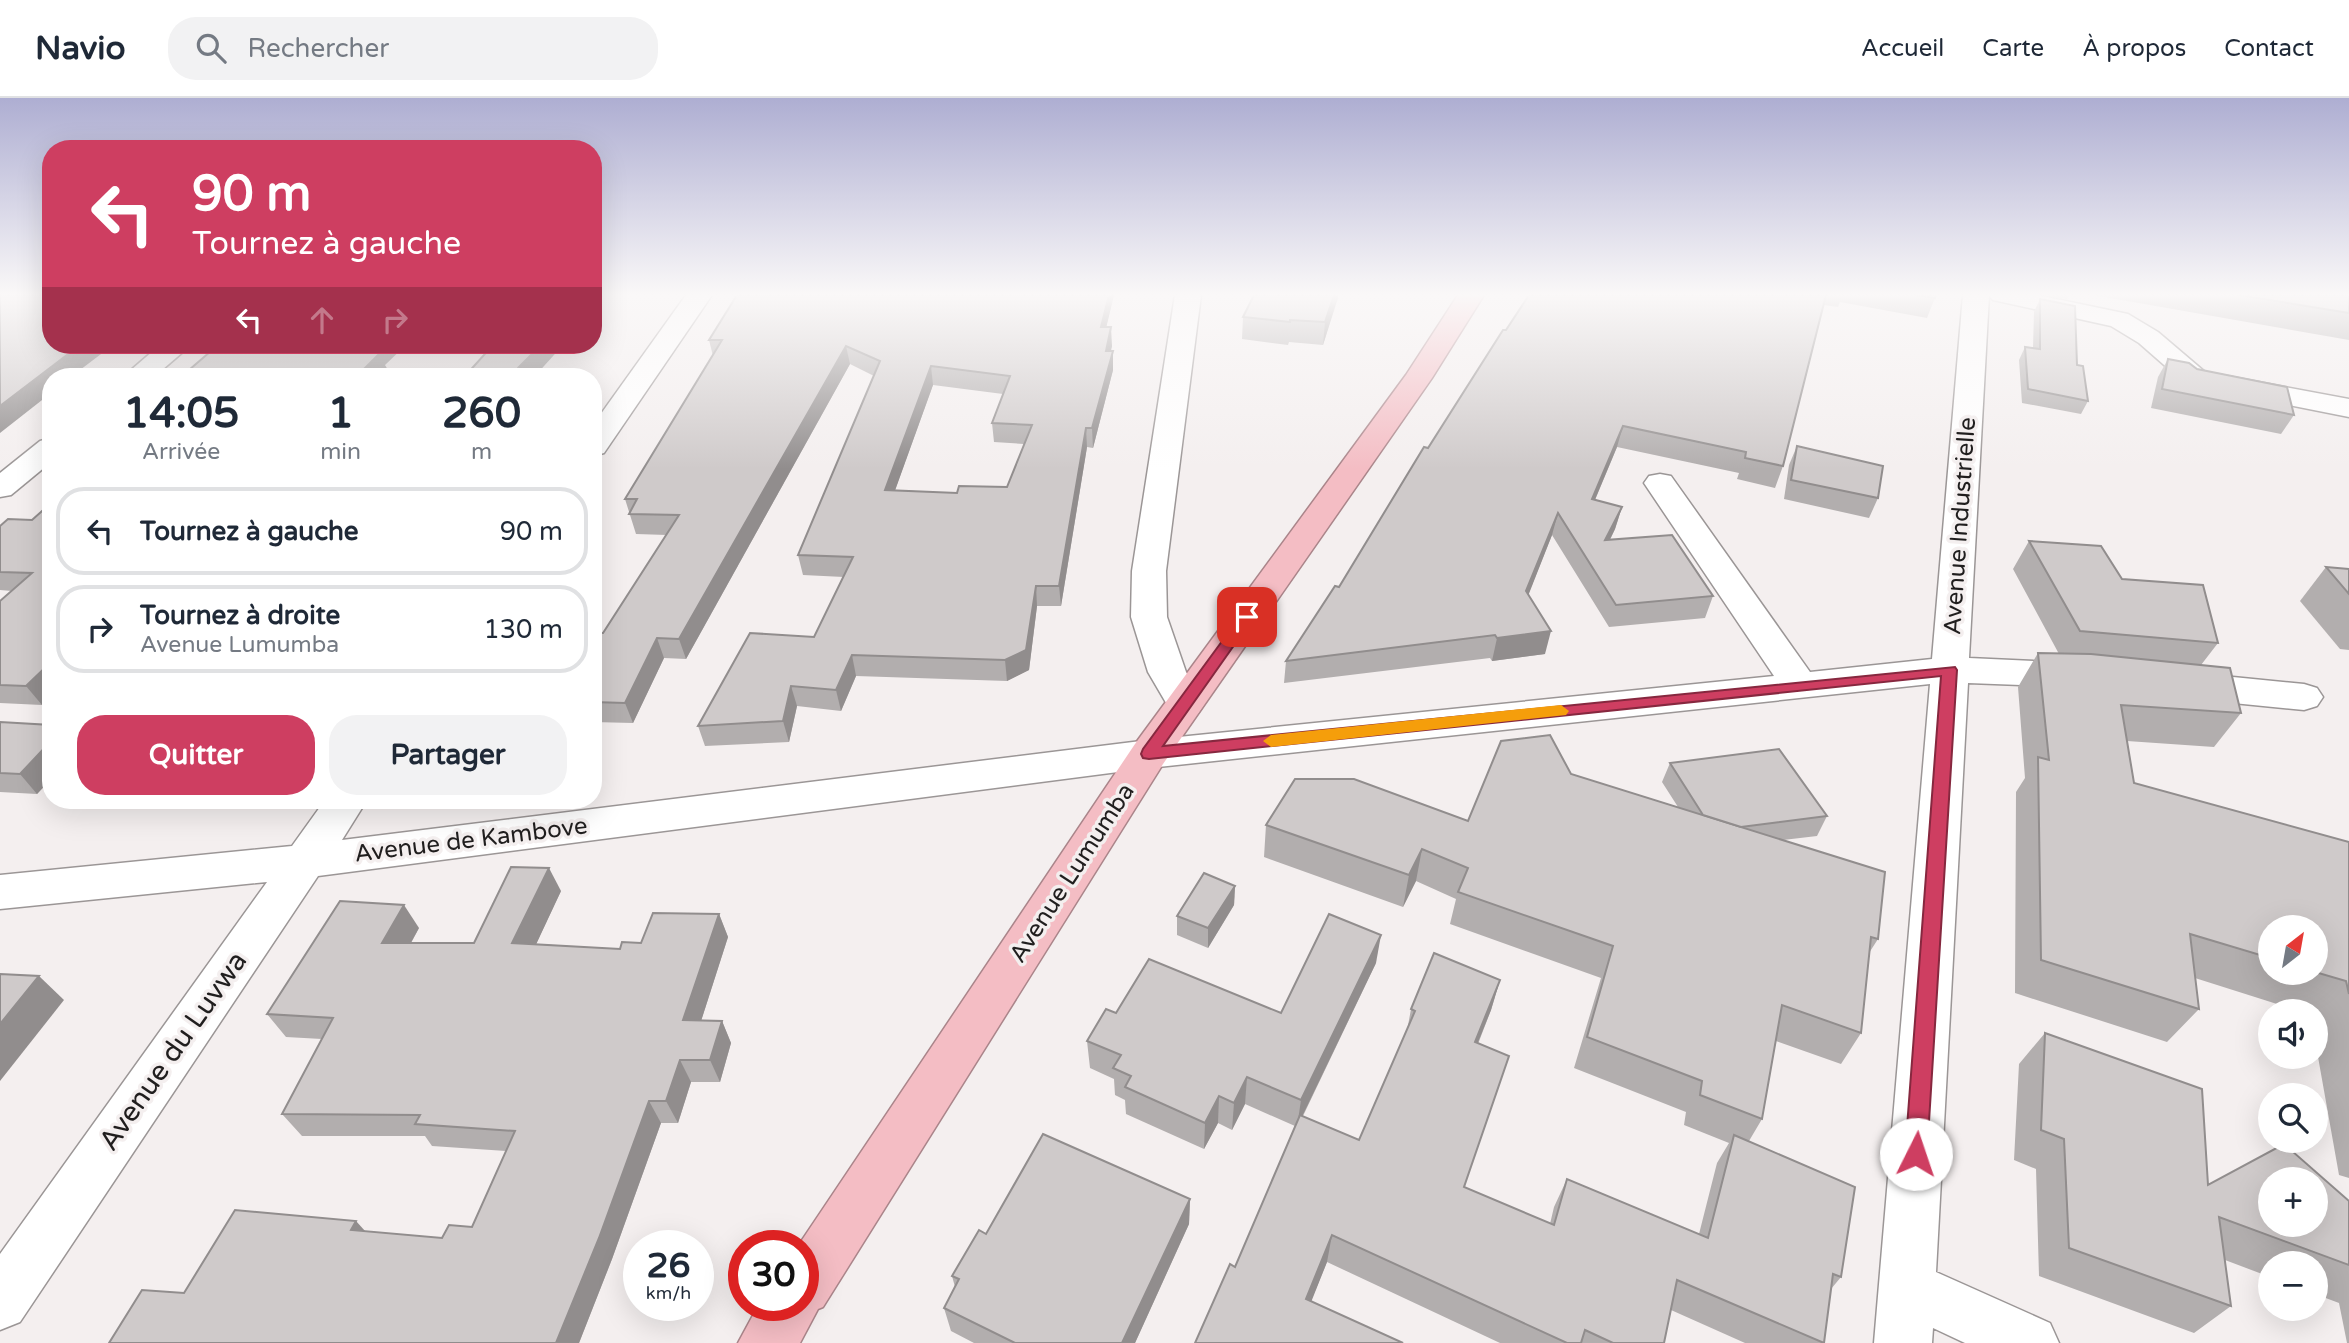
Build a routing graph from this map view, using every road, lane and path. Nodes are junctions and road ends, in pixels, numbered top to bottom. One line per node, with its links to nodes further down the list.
1 (658, 353): 9 (street)
2 (1180, 353): 18 (street)
3 (1434, 353): 18 (highway, Avenue Lumumba)
4 (1972, 353): 13 (street, Avenue Industrielle)
5 (2166, 353): 8 (street)
6 (166, 354): 7 (street)
7 (148, 368)
8 (2349, 408)
9 (602, 434)
10 (42, 454): 12 (street)
11 (1660, 483): 16 (street)
12 (0, 488)
13 (1950, 670): 14 (street, Avenue de Kambove); 16 (street, Avenue de Kambove); 24 (street, Avenue Industrielle)
14 (2110, 678)
15 (2152, 682): 17 (street)
16 (1800, 686): 19 (street, Avenue de Kambove)
17 (2304, 697)
18 (1185, 704): 19 (highway, Avenue Lumumba)
19 (1149, 754): 21 (street, Avenue de Kambove); 23 (highway, Avenue Lumumba)
20 (341, 809): 21 (street, Avenue du Luvwa)
21 (305, 861): 22 (street, Avenue de Kambove); 25 (street, Avenue du Luvwa)
22 (0, 892)
23 (819, 1262)
24 (1907, 1288): 28 (street, Avenue Industrielle); 29 (street)
25 (0, 1302)
26 (781, 1321): 27 (highway)
27 (767, 1343)
28 (1903, 1343)
29 (2029, 1343)

